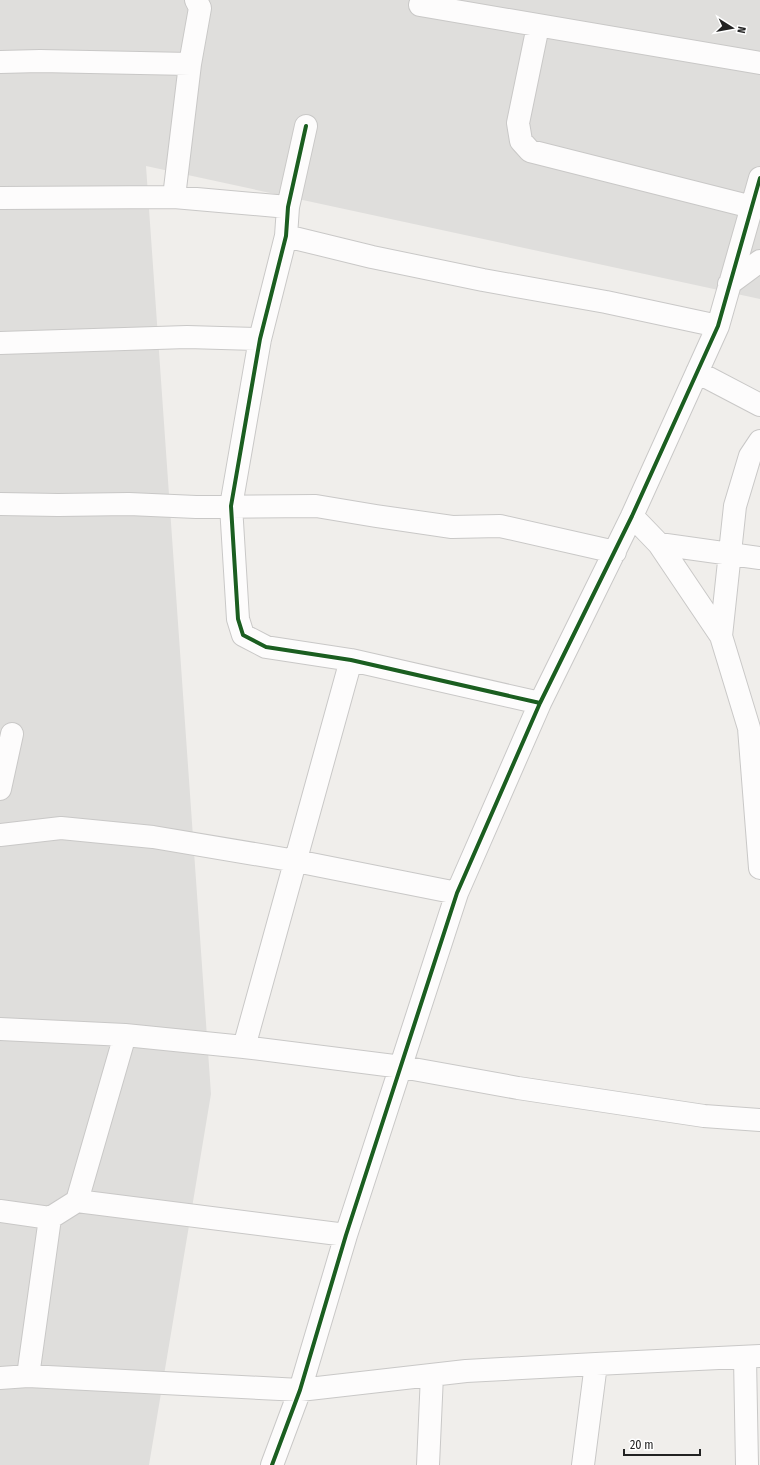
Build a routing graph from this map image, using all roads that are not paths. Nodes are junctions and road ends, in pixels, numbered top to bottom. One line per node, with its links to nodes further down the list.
1 (196, 0): 5 (street)
2 (420, 5): 3 (street)
3 (538, 26): 6 (street); 12 (street)
4 (0, 62): 5 (street)
5 (190, 64): 9 (street)
6 (760, 64)
7 (306, 126): 11 (street)
8 (760, 178): 12 (street)
9 (174, 197): 10 (street); 11 (street)
10 (0, 198)
11 (288, 207): 13 (street)
12 (752, 207): 15 (street)
13 (286, 236): 16 (street); 17 (street)
14 (760, 261): 15 (street)
15 (729, 284): 16 (street)
16 (718, 326): 19 (street)
17 (260, 339): 18 (street); 23 (street)
18 (0, 343)
19 (697, 372): 20 (street); 24 (street)
20 (760, 405)
21 (760, 441): 27 (street)
22 (0, 504): 23 (street)
23 (231, 506): 26 (street); 30 (street)
24 (632, 516): 25 (street); 26 (street)
25 (659, 544): 27 (street); 29 (street)
26 (614, 552): 31 (street)
27 (730, 554): 28 (street); 29 (street)
28 (760, 558)
29 (721, 636): 36 (street)
30 (351, 660): 31 (street); 35 (street)
31 (540, 703): 37 (street)
32 (12, 734): 33 (street)
33 (0, 789)
34 (0, 835): 35 (street)
35 (296, 861): 37 (street); 40 (street)
36 (760, 868)
37 (457, 892): 41 (street)
38 (0, 1029): 39 (street)
39 (125, 1035): 40 (street); 43 (street)
40 (244, 1046): 41 (street)
41 (402, 1067): 42 (street); 46 (street)
42 (760, 1120)
43 (77, 1201): 45 (street); 46 (street)
44 (0, 1211): 45 (street)
45 (50, 1218): 50 (street)
46 (346, 1235): 52 (street)
47 (752, 1357): 48 (street); 56 (street)
48 (596, 1364): 49 (street); 55 (street)
49 (432, 1375): 52 (street); 54 (street)
50 (28, 1376): 51 (street); 52 (street)
51 (0, 1378)
52 (300, 1390): 53 (street)
53 (272, 1465)
54 (428, 1465)
55 (583, 1465)
56 (747, 1465)

